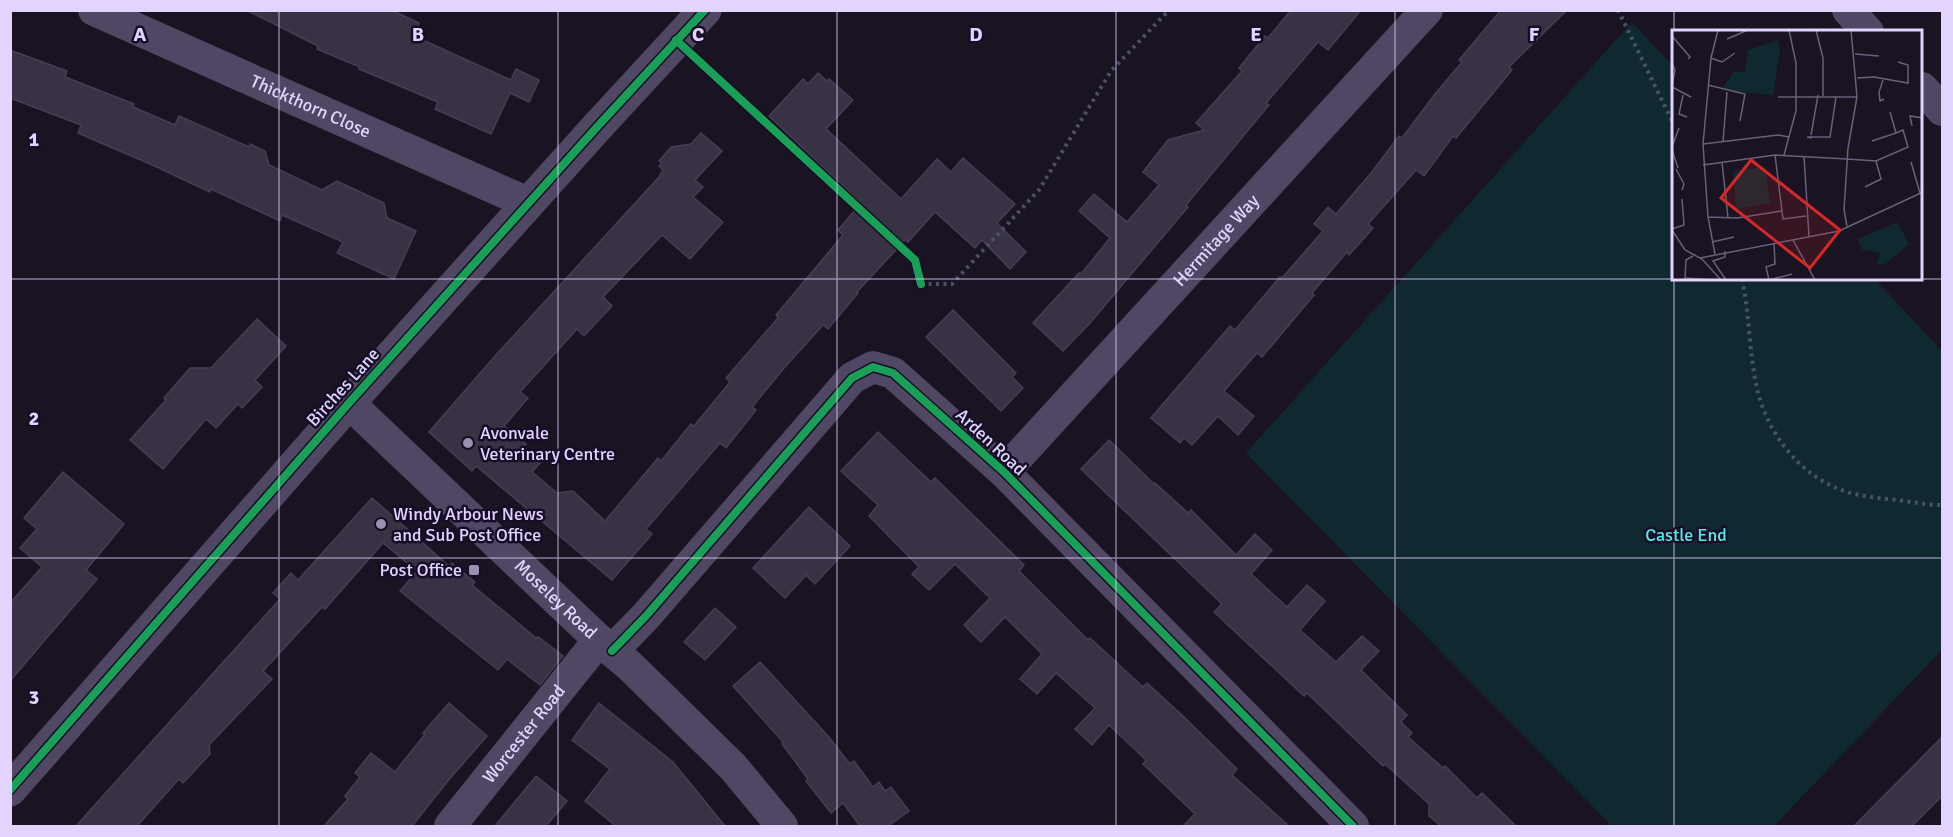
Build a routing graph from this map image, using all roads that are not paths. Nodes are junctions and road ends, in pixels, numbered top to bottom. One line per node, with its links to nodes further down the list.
1 (94, 10): 8 (street, Thickthorn Close)
2 (705, 10): 8 (street, Birches Lane)
3 (1427, 10): 10 (street, Hermitage Way)
4 (1848, 10): 5 (street)
5 (1866, 30)
6 (1923, 89): 7 (street)
7 (1942, 110)
8 (528, 203): 9 (street, Birches Lane)
9 (349, 403): 11 (street, Moseley Road); 12 (street, Birches Lane)
10 (1004, 472): 11 (street, Arden Road); 15 (street, Arden Road)
11 (606, 646): 13 (street, Worcester Road); 14 (street, Moseley Road)
12 (10, 790)
13 (450, 826)
14 (782, 826)
15 (1353, 826)

